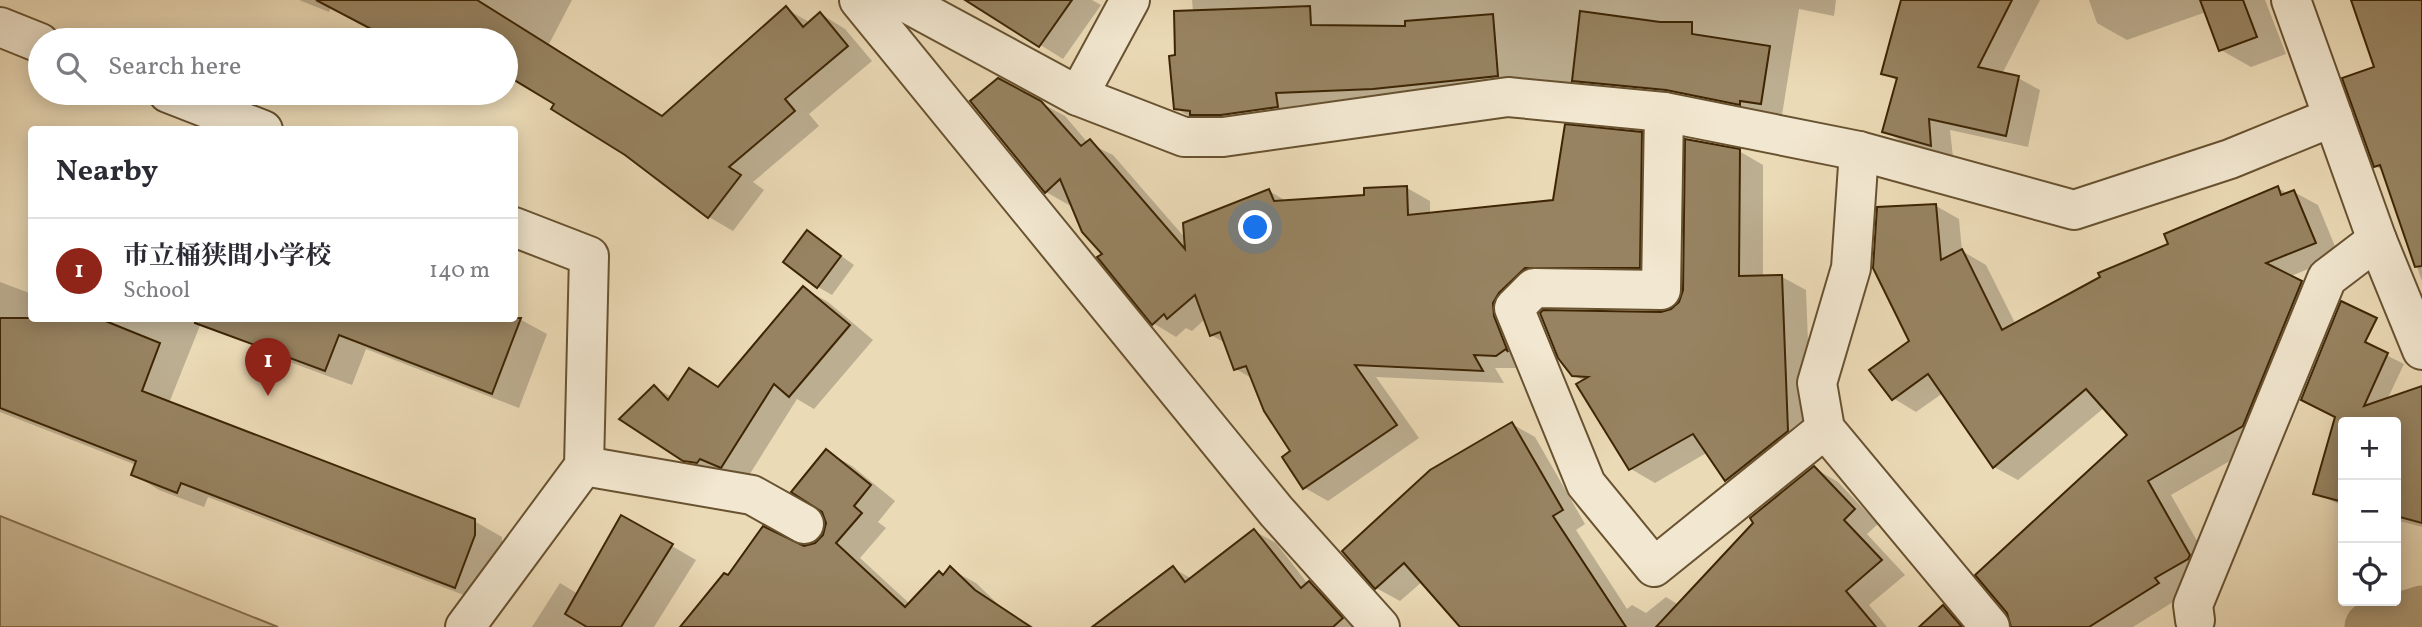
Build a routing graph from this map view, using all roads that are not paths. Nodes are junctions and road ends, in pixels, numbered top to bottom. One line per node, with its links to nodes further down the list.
1 (859, 0): 21 (street)
2 (901, 0): 7 (street)
3 (1130, 0): 7 (street)
4 (2291, 0): 10 (street)
5 (0, 27): 6 (street)
6 (28, 38)
7 (1077, 96): 9 (street)
8 (199, 105): 11 (street)
9 (1664, 113): 12 (street); 16 (street)
10 (2333, 117): 12 (street); 14 (street)
11 (253, 126)
12 (1859, 151): 16 (street)
13 (518, 229): 17 (street)
14 (2377, 240): 15 (street); 19 (street)
15 (2422, 350)
16 (1825, 429): 22 (street)
17 (584, 466): 18 (street); 20 (street)
18 (804, 524)
19 (2174, 624)
20 (465, 627)
21 (1380, 627)
22 (1990, 627)

